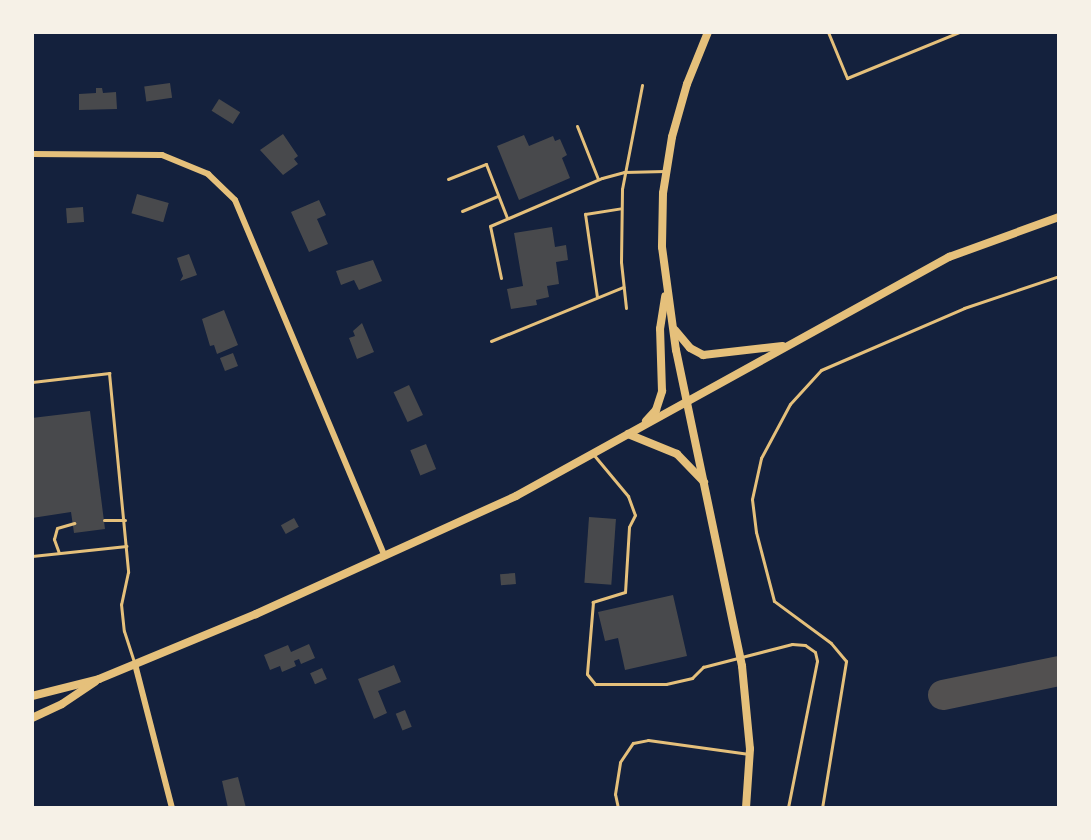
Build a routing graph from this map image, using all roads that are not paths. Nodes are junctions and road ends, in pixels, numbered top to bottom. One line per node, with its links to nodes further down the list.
1 (708, 32): 7 (main road)
2 (828, 32): 3 (lane)
3 (959, 32)
4 (642, 85): 8 (lane)
5 (577, 126): 10 (lane)
6 (32, 154): 36 (street)
7 (665, 171): 8 (lane); 19 (main road)
8 (624, 172): 10 (lane); 12 (lane)
9 (448, 179): 11 (lane)
10 (598, 179): 15 (lane)
11 (498, 196): 13 (lane); 15 (lane)
12 (621, 208): 18 (lane); 20 (lane)
13 (462, 211)
14 (1059, 217): 24 (main road)
15 (507, 218): 17 (lane)
16 (1059, 276): 47 (lane)
17 (501, 278)
18 (623, 287): 20 (lane); 21 (lane)
19 (667, 290): 22 (main road); 27 (main road)
20 (597, 297): 23 (lane)
21 (626, 308)
22 (672, 326): 24 (main road); 26 (main road)
23 (491, 341)
24 (787, 345): 26 (main road)
25 (32, 382): 31 (lane)
26 (688, 401): 27 (main road); 29 (main road)
27 (632, 432): 28 (main road); 29 (main road)
28 (593, 454): 36 (main road); 37 (lane)
29 (706, 484): 37 (main road)
30 (104, 520): 31 (lane)
31 (125, 520): 33 (lane)
32 (74, 523): 34 (lane)
33 (126, 546): 34 (lane); 38 (lane)
34 (59, 553): 35 (lane)
35 (32, 556)
36 (385, 556): 38 (main road)
37 (741, 660): 42 (main road); 46 (lane)
38 (135, 664): 39 (main road); 43 (street)
39 (99, 679): 40 (main road); 41 (main road)
40 (32, 696)
41 (32, 718)
42 (749, 754): 44 (lane); 45 (main road)
43 (172, 808)
44 (618, 808)
45 (746, 808)
46 (788, 808)
47 (822, 808)

